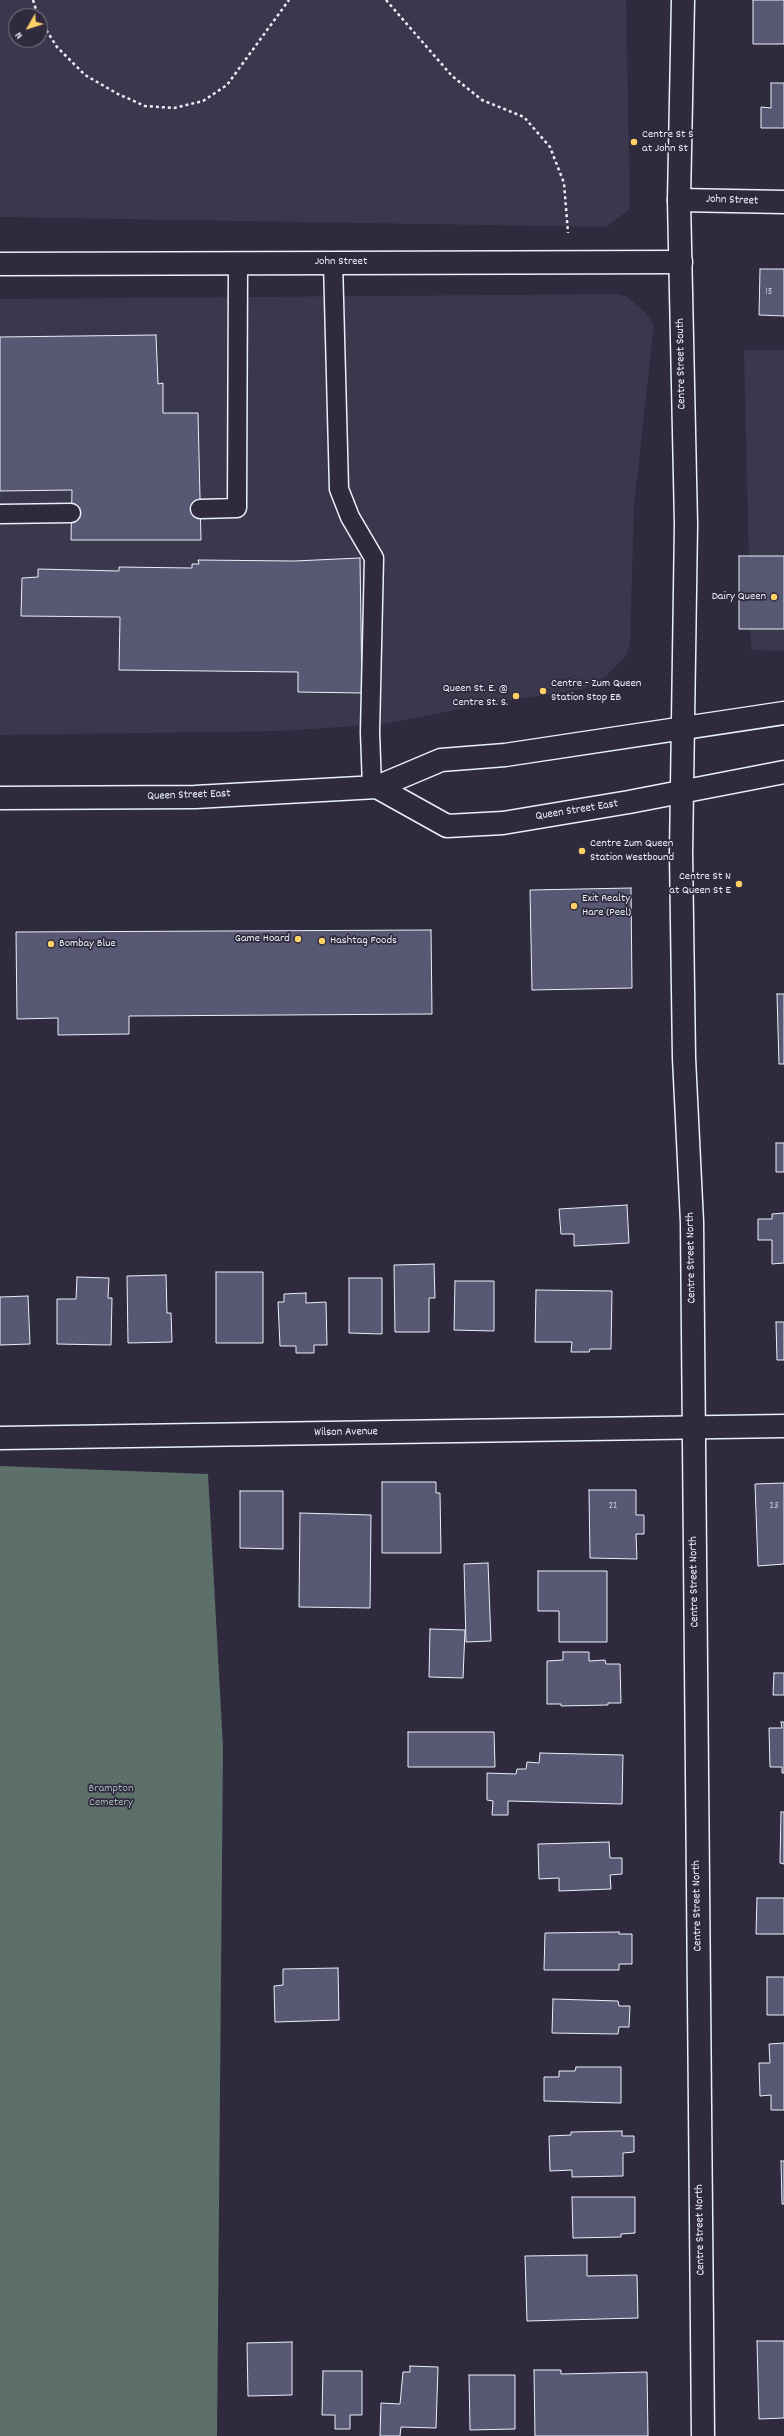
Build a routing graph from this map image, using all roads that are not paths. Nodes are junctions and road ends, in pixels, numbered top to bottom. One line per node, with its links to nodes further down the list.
1 (683, 0): 2 (street, Centre Street South)
2 (679, 200): 3 (street, John Street); 5 (street, Centre Street South)
3 (784, 202)
4 (333, 262): 5 (street, John Street); 6 (street, John Street); 14 (lane)
5 (681, 262): 12 (street, Centre Street South)
6 (238, 263): 7 (street, John Street); 8 (lane)
7 (0, 264)
8 (200, 509)
9 (72, 513): 10 (lane)
10 (0, 514)
11 (784, 713): 12 (street, Queen Street East)
12 (682, 728): 14 (street, Queen Street East); 15 (street, Centre Street North)
13 (784, 772): 15 (street, Queen Street East)
14 (375, 787): 15 (street, Queen Street East); 16 (street, Queen Street East)
15 (682, 792): 18 (street, Centre Street North)
16 (0, 798)
17 (784, 1426): 18 (street, Wilson Avenue)
18 (693, 1427): 19 (street, Wilson Avenue); 20 (street, Centre Street North)
19 (0, 1438)
20 (702, 2436)

